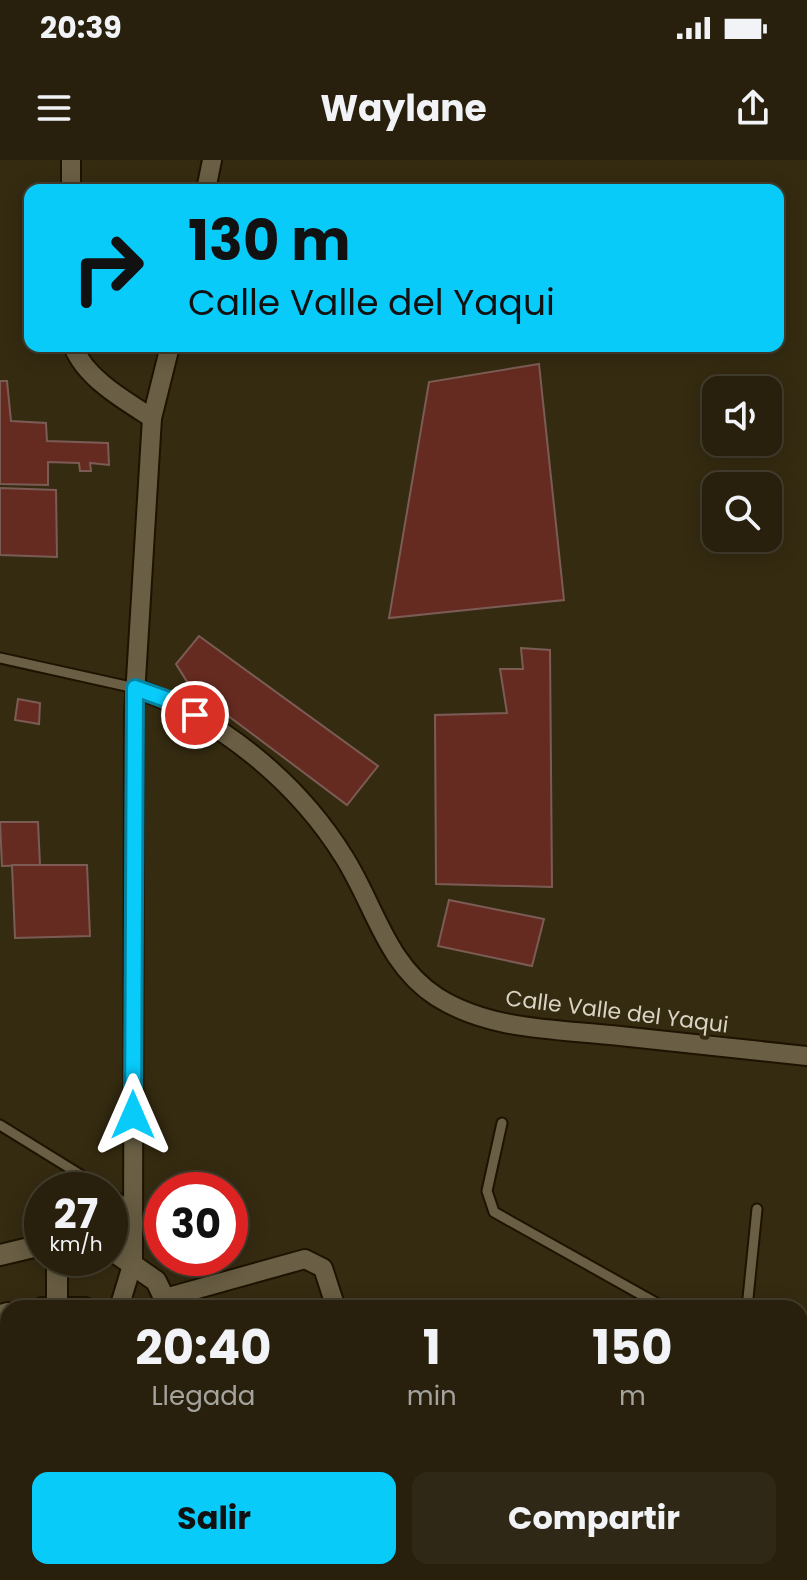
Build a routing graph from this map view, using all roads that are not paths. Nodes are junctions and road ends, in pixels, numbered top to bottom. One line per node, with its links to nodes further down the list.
1 (71, 160): 3 (street)
2 (212, 160): 4 (street)
3 (71, 184)
4 (207, 184)
5 (76, 352): 7 (street)
6 (168, 352): 7 (street)
7 (152, 418): 9 (street)
8 (0, 658): 9 (lane)
9 (135, 688): 10 (street, Calle Valle del Yaqui); 15 (street)
10 (807, 1056)
11 (502, 1123): 27 (lane)
12 (0, 1125): 13 (lane)
13 (76, 1172)
14 (128, 1205): 15 (lane)
15 (133, 1208): 20 (street)
16 (757, 1209): 28 (lane)
17 (24, 1249): 18 (main road)
18 (0, 1255)
19 (128, 1259): 20 (main road)
20 (133, 1262): 23 (street); 24 (main road)
21 (57, 1276): 22 (main road)
22 (57, 1300)
23 (121, 1300)
24 (166, 1300)
25 (176, 1300): 26 (street)
26 (333, 1300)
27 (651, 1300)
28 (748, 1300)

